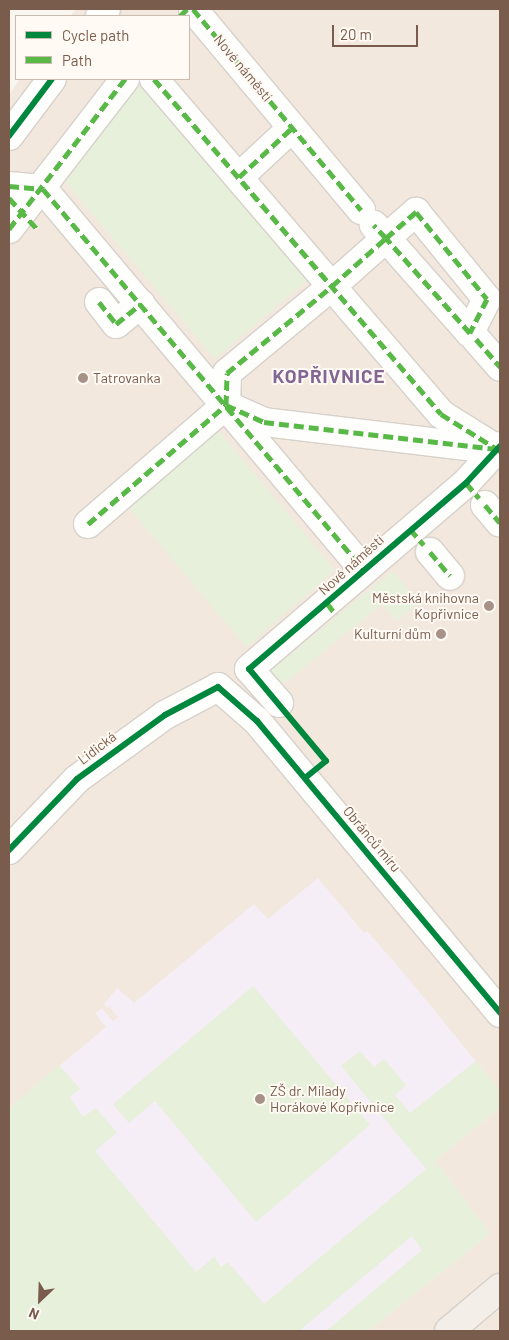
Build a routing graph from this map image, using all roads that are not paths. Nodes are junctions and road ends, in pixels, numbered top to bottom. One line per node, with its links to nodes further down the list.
1 (193, 9): 5 (street, Nové náměstí)
2 (51, 80): 6 (street)
3 (124, 80): 9 (street)
4 (155, 80): 7 (street)
5 (292, 128): 7 (street); 11 (street, Nové náměstí)
6 (9, 136)
7 (239, 177): 11 (street)
8 (9, 186): 9 (street)
9 (43, 189): 10 (street); 13 (street, Nové náměstí)
10 (20, 218)
11 (332, 286): 16 (street, Nové náměstí); 17 (street)
12 (99, 302): 13 (street)
13 (141, 304): 16 (street, Nové náměstí)
14 (476, 339): 15 (street)
15 (500, 367)
16 (226, 405): 17 (street, Nové náměstí); 19 (street); 21 (street, Nové náměstí)
17 (499, 449): 18 (street, Nové náměstí)
18 (483, 502): 20 (street, Nové náměstí)
19 (88, 524)
20 (421, 542): 21 (street, Nové náměstí); 22 (street)
21 (364, 570): 24 (street, Nové náměstí)
22 (450, 576)
23 (218, 687): 25 (street, Lidická); 26 (street, Obránců míru)
24 (279, 703)
25 (9, 850)
26 (500, 1013)
27 (500, 1288): 28 (main road)
28 (449, 1331)

